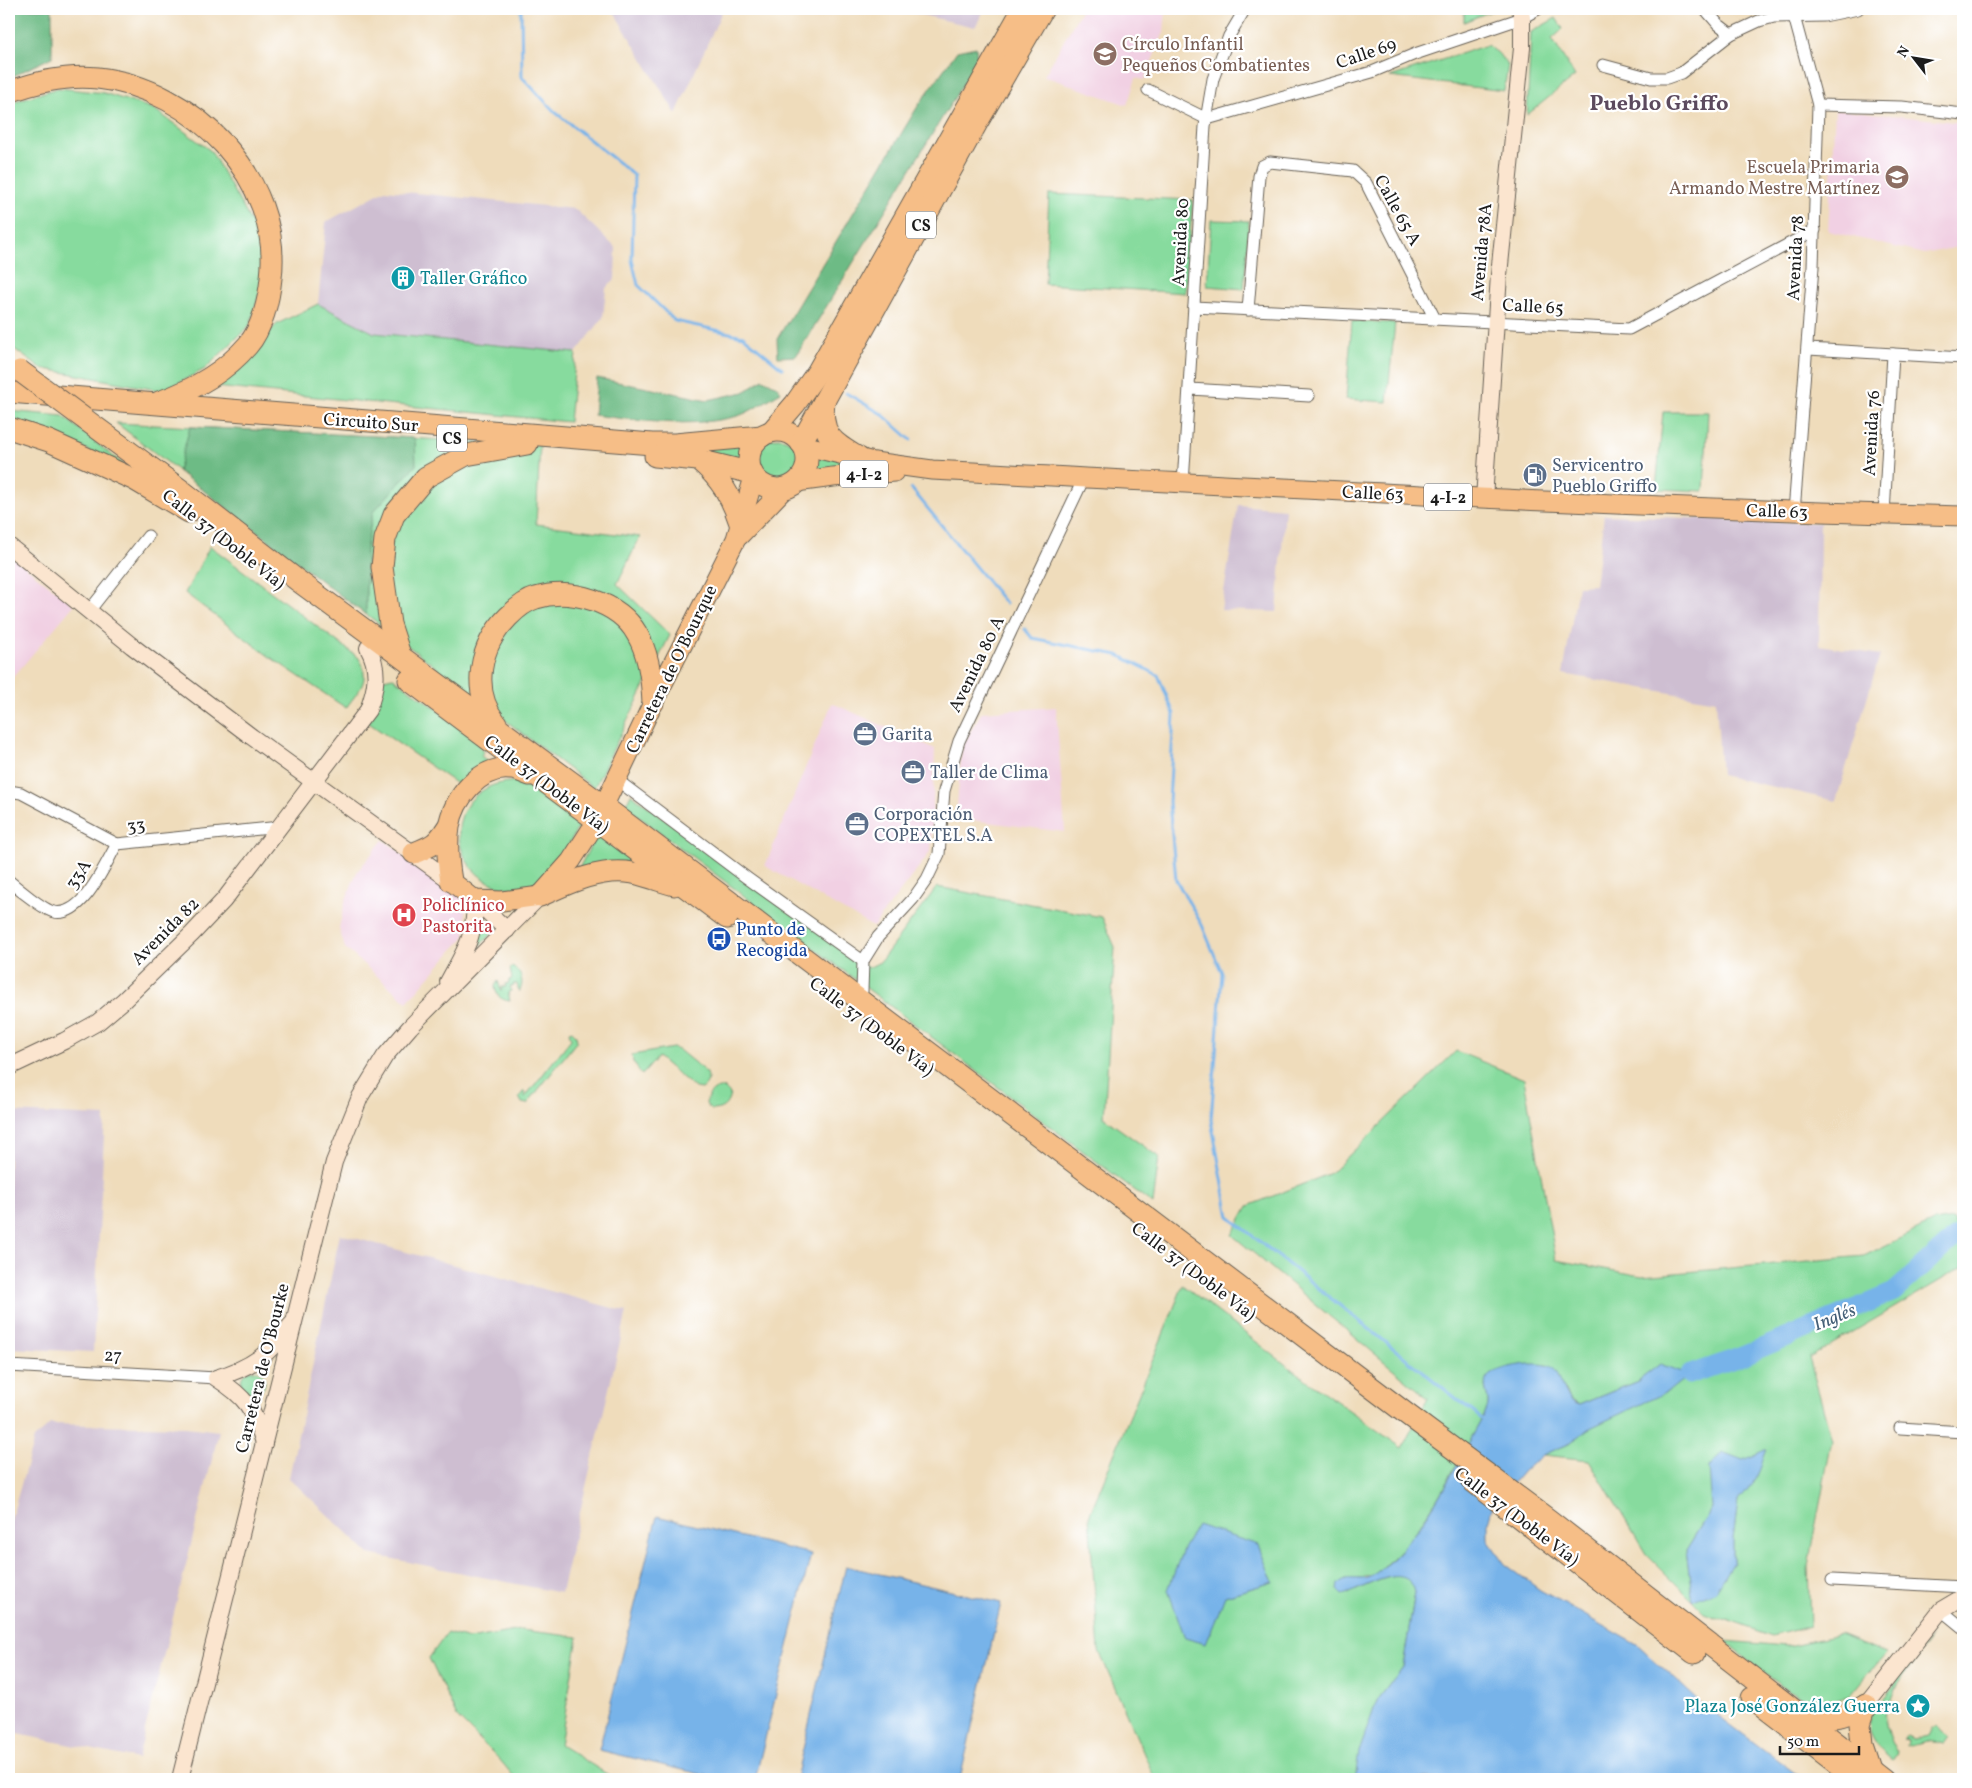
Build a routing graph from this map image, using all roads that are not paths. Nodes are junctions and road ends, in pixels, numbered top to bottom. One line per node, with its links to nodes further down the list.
1 (1023, 9): 30 (highway, CS)
2 (1043, 9): 28 (highway, CS)
3 (1245, 9): 15 (street, Avenida 80)
4 (1538, 9): 7 (street, Calle 69)
5 (1705, 9): 9 (street)
6 (1858, 9): 8 (street)
7 (1521, 13): 15 (street, Calle 69); 20 (street, Avenida 78A)
8 (1793, 13): 9 (street); 13 (street, Avenida 78)
9 (1731, 34): 10 (street)
10 (1603, 64)
11 (1148, 90): 15 (street)
12 (9, 92): 29 (highway)
13 (1818, 105): 14 (street); 16 (street, Avenida 78)
14 (1963, 114)
15 (1207, 119): 17 (street, Avenida 80)
16 (1815, 230): 20 (street, Calle 65); 21 (street, Avenida 78)
17 (1194, 307): 18 (street, Calle 65); 25 (street, Avenida 80)
18 (1248, 310): 19 (street, Calle 65); 19 (street, Calle 65 A)
19 (1435, 319): 20 (street, Calle 65)
20 (1495, 322): 44 (street, Avenida 78A)
21 (1808, 349): 22 (street); 46 (street, Avenida 78)
22 (1893, 354): 23 (street); 47 (street, Avenida 76)
23 (1963, 358)
24 (14, 367): 32 (highway, bridge)
25 (1190, 389): 27 (street); 42 (street, Avenida 80)
26 (9, 392): 29 (highway, Circuito Sur / CS)
27 (1309, 396)
28 (824, 401): 36 (highway, CS); 38 (highway)
29 (152, 404): 37 (highway, Circuito Sur / CS)
30 (794, 404): 34 (highway, CS); 37 (highway)
31 (9, 406): 35 (highway, Circuito Sur / CS)
32 (86, 420): 45 (highway, Calle 37 (Doble Vía)); 54 (highway, Calle 37 (Doble Vía))
33 (9, 428): 45 (highway)
34 (767, 434): 36 (highway, CS); 37 (highway, Circuito Sur / CS); 40 (highway, CS)
35 (528, 444): 37 (highway, Circuito Sur / CS); 54 (highway)
36 (802, 444): 38 (main road, Calle 63 / 4-I-2); 43 (highway)
37 (699, 451): 40 (highway, Circuito Sur / CS); 49 (highway)
38 (859, 458): 39 (main road, Calle 63 / 4-I-2)
39 (932, 470): 41 (main road, Calle 63 / 4-I-2); 43 (main road, Calle 63 / 4-I-2)
40 (753, 475): 43 (highway, CS); 49 (main road, Carretera de O'Bourque)
41 (1084, 478): 42 (main road, Calle 63 / 4-I-2); 73 (street, Avenida 80 A)
42 (1183, 484): 44 (main road, Calle 63 / 4-I-2)
43 (790, 485): 49 (main road, Carretera de O'Bourque)
44 (1484, 499): 46 (main road, Calle 63 / 4-I-2)
45 (189, 512): 53 (highway, Calle 37 (Doble Vía))
46 (1794, 512): 47 (main road, Calle 63 / 4-I-2)
47 (1884, 514): 48 (main road, Calle 63 / 4-I-2)
48 (1963, 516)
49 (738, 531): 55 (main road, Carretera de O'Bourque)
50 (148, 536): 52 (street)
51 (9, 546): 52 (street)
52 (90, 611): 59 (street)
53 (368, 648): 57 (highway, Calle 37 (Doble Vía)); 59 (street, Avenida 82)
54 (400, 655): 56 (highway, Calle 37 (Doble Vía))
55 (653, 703): 56 (highway); 58 (main road, Carretera de O'Bourque)
56 (502, 731): 75 (highway, Calle 37 (Doble Vía))
57 (538, 777): 62 (highway); 69 (highway, Calle 37 (Doble Vía))
58 (616, 780): 61 (main road, Carretera de O'Bourque); 73 (street)
59 (314, 782): 63 (street, Avenida 82); 66 (street)
60 (9, 791): 65 (street, 33)
61 (607, 799)
62 (449, 825): 66 (highway); 68 (highway)
63 (280, 827): 65 (street, 33); 76 (street, Avenida 82)
64 (591, 830): 70 (main road)
65 (117, 844): 67 (street, 33A)
66 (414, 853): 68 (street)
67 (9, 880)
68 (451, 881): 71 (main road)
69 (687, 889): 70 (highway); 83 (highway, Calle 37 (Doble Vía))
70 (540, 896): 71 (main road); 72 (street)
71 (475, 900): 72 (street); 74 (street)
72 (507, 930): 74 (street)
73 (863, 961): 75 (street, Avenida 80 A)
74 (441, 995): 77 (street, Carretera de O'Bourke)
75 (859, 1001): 83 (highway, Calle 37 (Doble Vía))
76 (9, 1067)
77 (296, 1317): 78 (street); 81 (street, Carretera de O'Bourke)
78 (260, 1359): 80 (street); 81 (street)
79 (9, 1366): 80 (street, 27)
80 (216, 1378): 82 (street)
81 (278, 1384): 82 (street); 86 (street, Carretera de O'Bourke)
82 (246, 1401): 86 (street)
83 (1404, 1421): 87 (highway, Calle 37 (Doble Vía))
84 (1900, 1428): 85 (street)
85 (1963, 1432)
86 (264, 1443): 96 (street, Carretera de O'Bourke)
87 (1545, 1526): 94 (highway, Calle 37 (Doble Vía)); 95 (highway, Calle 37 (Doble Vía))
88 (1832, 1580): 89 (street)
89 (1963, 1587)
90 (1963, 1597): 91 (street)
91 (1941, 1610): 92 (street); 93 (street)
92 (1963, 1628)
93 (1866, 1705): 94 (highway); 95 (highway)
94 (1791, 1709): 95 (highway, Calle 37 (Doble Vía))
95 (1870, 1776)
96 (180, 1779)

